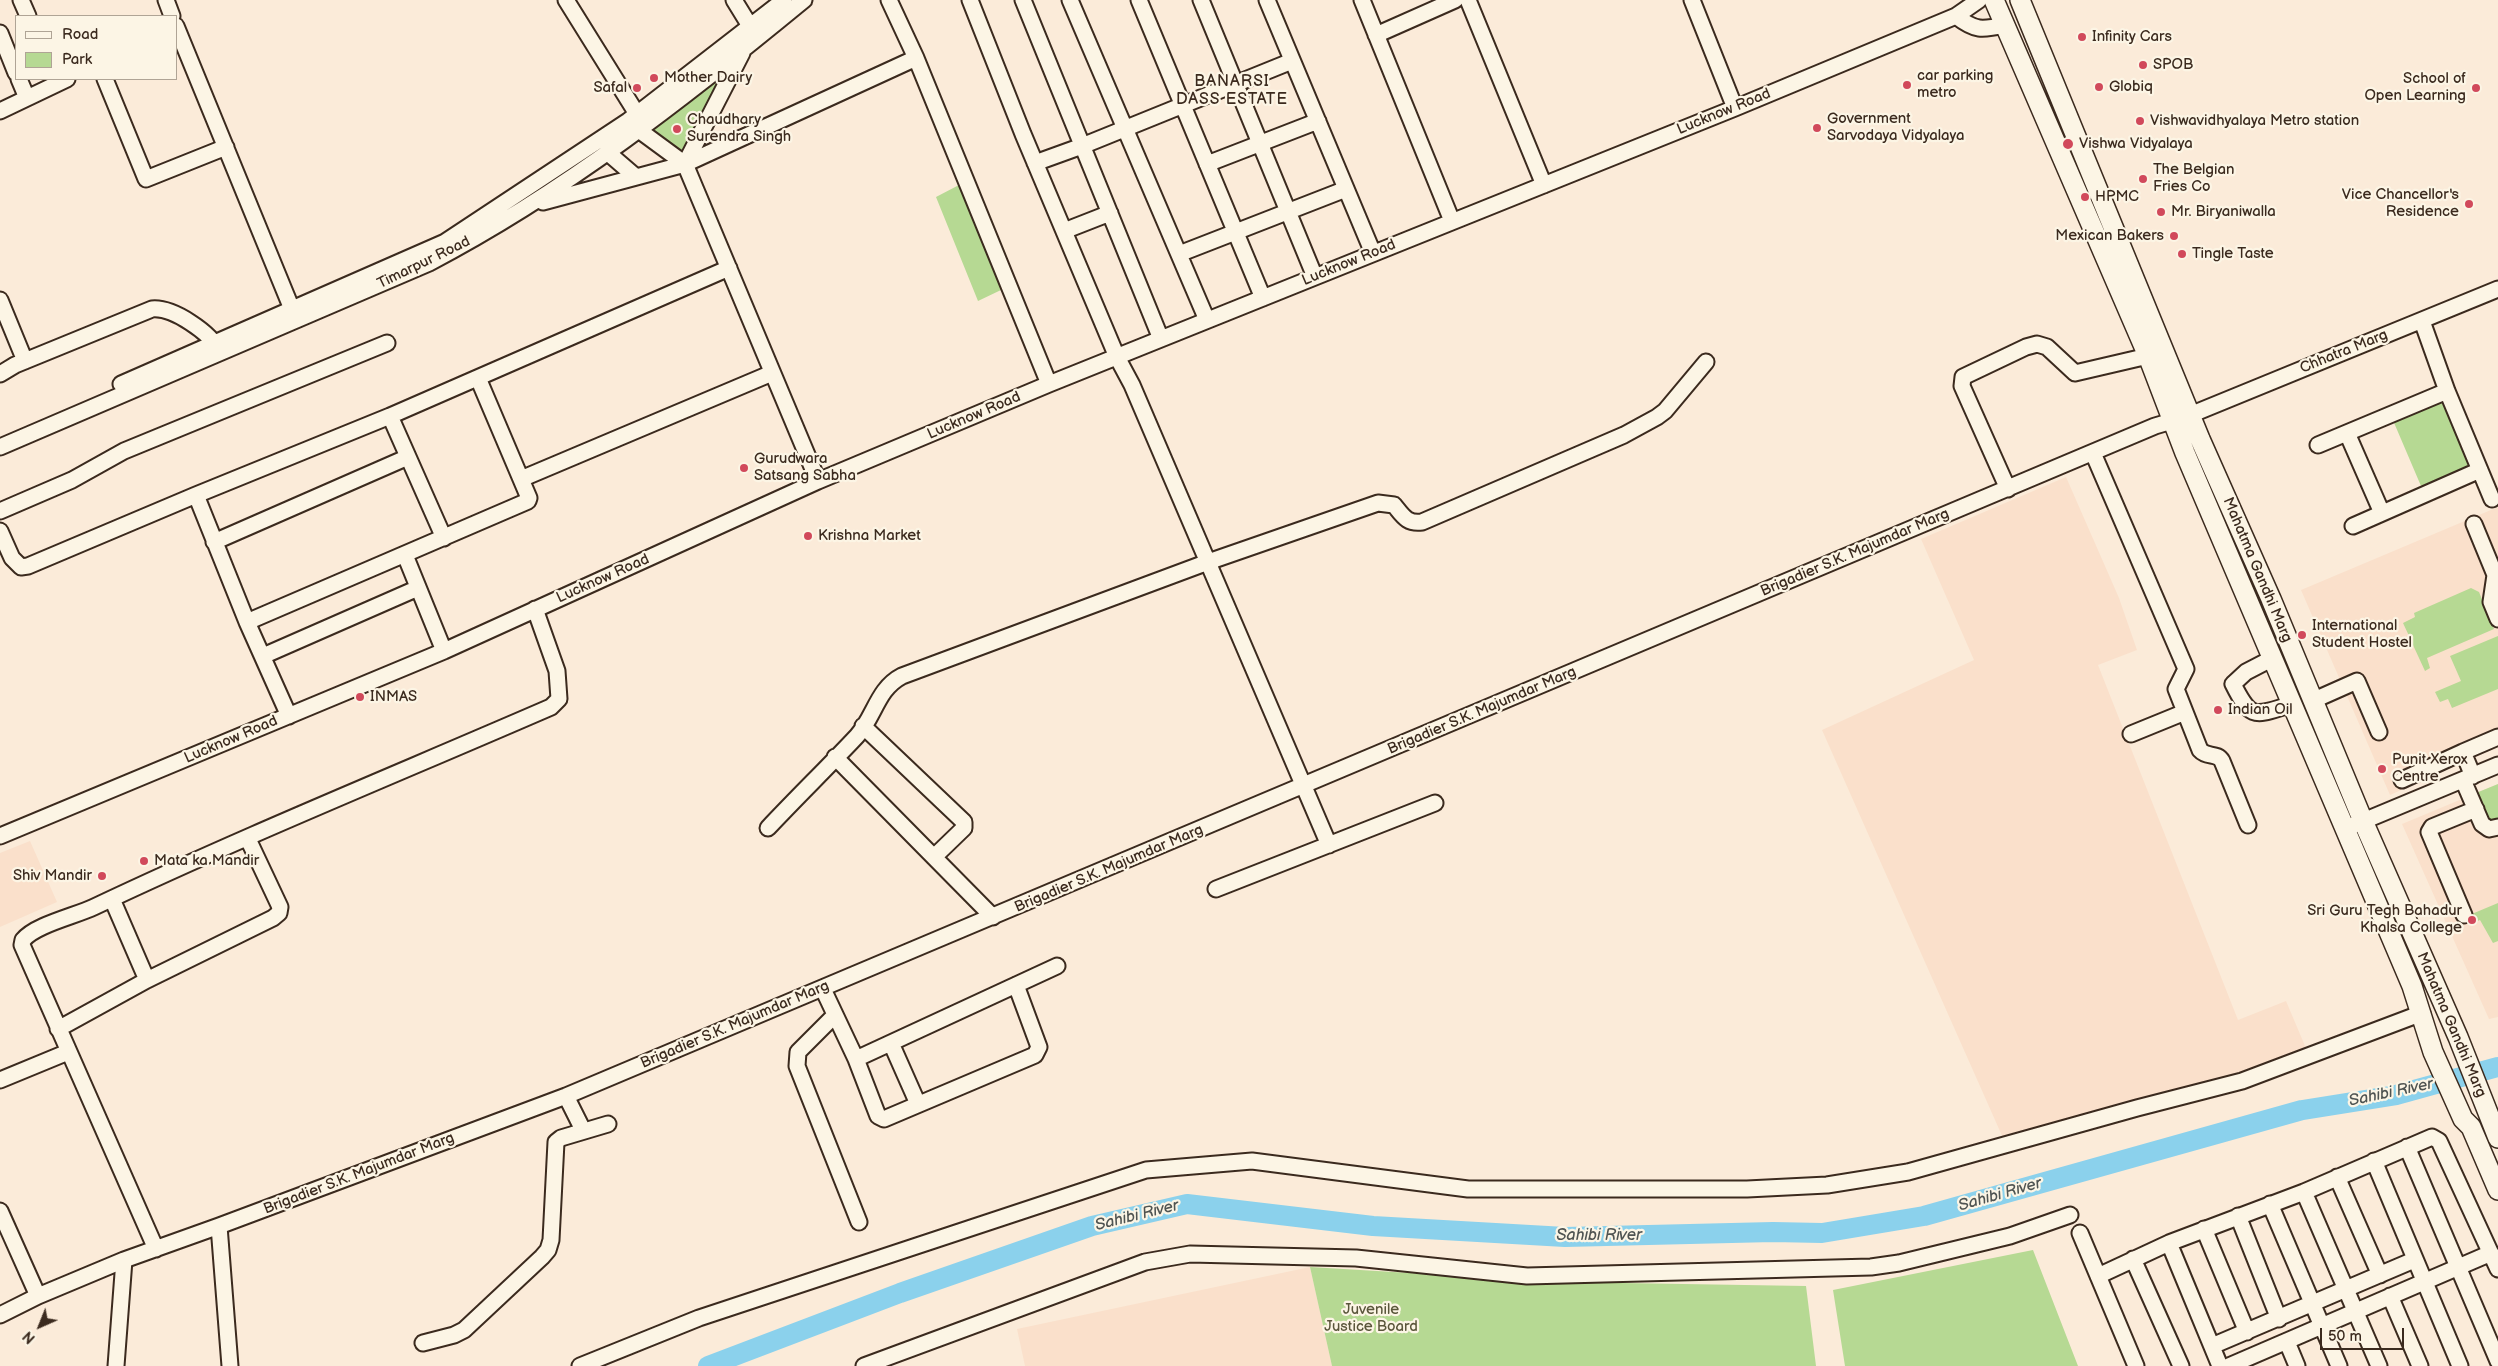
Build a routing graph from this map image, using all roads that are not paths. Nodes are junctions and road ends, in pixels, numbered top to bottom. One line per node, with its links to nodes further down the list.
1 (21, 0): 21 (street)
2 (166, 0): 22 (street)
3 (566, 0): 42 (street)
4 (734, 0): 25 (street)
5 (784, 0): 25 (street, Timarpur Road)
6 (804, 0): 29 (street, Timarpur Road)
7 (889, 0): 30 (street)
8 (970, 0): 48 (street)
9 (1023, 0): 45 (street)
10 (1070, 0): 43 (street)
11 (1140, 0): 38 (street)
12 (1201, 0): 36 (street)
13 (1267, 0): 31 (street)
14 (1362, 0): 28 (street)
15 (1455, 0): 28 (street)
16 (1468, 0): 52 (street)
17 (1692, 0): 39 (street)
18 (1979, 0): 23 (street, Lucknow Road)
19 (1994, 0): 24 (main road, Mahatma Gandhi Marg)
20 (2026, 4): 54 (main road, Mahatma Gandhi Marg)
21 (28, 15)
22 (172, 15)
23 (1956, 16): 24 (street); 39 (street, Lucknow Road)
24 (2005, 25): 55 (main road, Mahatma Gandhi Marg)
25 (750, 26): 42 (street, Timarpur Road)
26 (178, 32): 46 (street)
27 (0, 33): 32 (street)
28 (1376, 35): 59 (street)
29 (744, 48): 42 (street, Timarpur Road); 49 (street)
30 (916, 58): 49 (street); 82 (street)
31 (1292, 62): 36 (street); 41 (street)
32 (15, 70)
33 (19, 80): 37 (street)
34 (60, 80): 37 (street)
35 (105, 80): 46 (street)
36 (1236, 84): 38 (street); 44 (street)
37 (27, 98): 40 (street)
38 (1184, 106): 43 (street); 50 (street)
39 (1735, 108): 52 (street, Lucknow Road)
40 (0, 111)
41 (1318, 121): 44 (street); 53 (street)
42 (634, 122): 47 (street, Timarpur Road); 49 (street); 69 (street, Timarpur Road)
43 (1126, 129): 45 (street); 63 (street)
44 (1260, 144): 50 (street); 57 (street)
45 (1082, 146): 48 (street); 58 (street)
46 (226, 147): 69 (street)
47 (607, 152): 51 (street); 56 (street, Timarpur Road)
48 (1035, 163): 60 (street)
49 (685, 164): 51 (street); 64 (street)
50 (1208, 164): 61 (street)
51 (636, 177): 56 (street)
52 (1544, 185): 59 (street, Lucknow Road)
53 (1346, 189): 57 (street); 62 (street)
54 (2100, 192): 55 (main road); 84 (main road, Mahatma Gandhi Marg)
55 (2080, 200): 75 (main road, Mahatma Gandhi Marg)
56 (533, 205): 69 (street, Timarpur Road)
57 (1288, 212): 61 (street); 65 (street)
58 (1110, 213): 60 (street); 72 (street)
59 (1452, 221): 62 (street, Lucknow Road)
60 (1064, 231): 76 (street)
61 (1235, 231): 63 (street); 67 (street)
62 (1373, 253): 65 (street, Lucknow Road)
63 (1179, 254): 70 (street)
64 (728, 268): 80 (street); 81 (street)
65 (1315, 277): 67 (street, Lucknow Road)
66 (2498, 289): 71 (street, Chhatra Marg)
67 (1263, 298): 70 (street, Lucknow Road)
68 (0, 300): 77 (street)
69 (294, 316): 74 (street, Timarpur Road)
70 (1207, 320): 72 (street, Lucknow Road)
71 (2422, 321): 83 (street); 84 (street, Chhatra Marg)
72 (1161, 339): 76 (street, Lucknow Road)
73 (386, 343): 99 (street)
74 (217, 348): 77 (street); 88 (street, Timarpur Road); 90 (street, Timarpur Road)
75 (2148, 356): 86 (main road, Mahatma Gandhi Marg); 96 (street)
76 (1117, 357): 82 (street, Lucknow Road); 107 (street)
77 (25, 361): 79 (street)
78 (1706, 362): 107 (street)
79 (1, 373)
80 (772, 373): 94 (street); 95 (street)
81 (478, 378): 85 (street); 94 (street)
82 (1049, 384): 95 (street, Lucknow Road)
83 (2447, 391): 87 (street); 93 (street)
84 (2190, 415): 115 (main road, Mahatma Gandhi Marg)
85 (390, 416): 92 (street); 97 (street)
86 (2172, 421): 91 (street, Brigadier S.K. Majumdar Marg); 114 (main road, Mahatma Gandhi Marg)
87 (2347, 433): 89 (street); 100 (street)
88 (0, 436)
89 (2318, 445)
90 (0, 447)
91 (2093, 453): 96 (street, Brigadier S.K. Majumdar Marg); 117 (street)
92 (408, 457): 104 (street); 105 (street)
93 (2480, 470): 98 (street); 100 (street)
94 (521, 478): 104 (street)
95 (818, 481): 109 (street, Lucknow Road)
96 (2008, 489): 128 (street, Brigadier S.K. Majumdar Marg)
97 (196, 495): 103 (street); 105 (street)
98 (2492, 499)
99 (0, 511)
100 (2382, 513): 102 (street)
101 (2474, 524): 110 (street)
102 (2353, 526)
103 (0, 531)
104 (444, 538): 106 (street)
105 (214, 542): 111 (street)
106 (405, 555): 108 (street); 111 (street)
107 (1208, 562): 119 (street); 128 (street)
108 (418, 588): 112 (street); 113 (street)
109 (536, 610): 112 (street, Lucknow Road); 137 (street)
110 (2498, 619)
111 (247, 622): 113 (street)
112 (444, 651): 118 (street, Lucknow Road)
113 (263, 656): 118 (street)
114 (2273, 658): 116 (main road, Mahatma Gandhi Marg); 116 (street)
115 (2312, 701): 120 (street); 131 (main road, Mahatma Gandhi Marg)
116 (2292, 704): 135 (main road, Mahatma Gandhi Marg)
117 (2185, 712): 121 (street); 132 (street)
118 (289, 716): 136 (street, Lucknow Road)
119 (864, 726): 124 (street); 139 (street)
120 (2379, 732)
121 (2131, 734)
122 (2498, 737): 123 (street)
123 (2463, 752): 126 (street); 127 (street)
124 (835, 757): 134 (street); 139 (street)
125 (2498, 765): 126 (street)
126 (2468, 778): 130 (street); 131 (street)
127 (2402, 780)
128 (1304, 786): 138 (street); 143 (street, Brigadier S.K. Majumdar Marg)
129 (1435, 803): 138 (street)
130 (2476, 809): 133 (street); 142 (street)
131 (2363, 821): 135 (street); 151 (main road, Mahatma Gandhi Marg)
132 (2248, 825)
133 (2498, 827)
134 (768, 828)
135 (2345, 828): 148 (main road, Mahatma Gandhi Marg)
136 (0, 836)
137 (248, 839): 141 (street); 145 (street)
138 (1328, 845): 140 (street)
139 (934, 857): 143 (street)
140 (1216, 889)
141 (112, 899): 145 (street); 150 (street)
142 (2464, 916)
143 (993, 918): 147 (street, Brigadier S.K. Majumdar Marg)
144 (1057, 966): 146 (street)
145 (147, 980): 150 (street)
146 (1016, 985): 152 (street); 158 (street)
147 (823, 988): 149 (street); 157 (street, Brigadier S.K. Majumdar Marg)
148 (2422, 1013): 153 (main road, Mahatma Gandhi Marg); 202 (street)
149 (835, 1015): 155 (street); 171 (street)
150 (58, 1030): 154 (street)
151 (2456, 1032): 153 (main road); 159 (main road, Mahatma Gandhi Marg)
152 (891, 1043): 155 (street); 158 (street)
153 (2431, 1044): 165 (main road, Mahatma Gandhi Marg)
154 (68, 1052): 156 (street); 176 (street)
155 (856, 1059): 158 (street)
156 (0, 1080)
157 (566, 1096): 161 (street); 172 (street, Brigadier S.K. Majumdar Marg)
158 (918, 1104)
159 (2494, 1122)
160 (608, 1124): 161 (street)
161 (583, 1130): 196 (street)
162 (2407, 1147): 163 (street); 177 (street); 181 (street)
163 (2374, 1161): 164 (street); 180 (street)
164 (2337, 1177): 166 (street); 183 (street)
165 (2498, 1190)
166 (2304, 1192): 167 (street); 186 (street)
167 (2270, 1204): 170 (street); 189 (street)
168 (0, 1211): 187 (street)
169 (2070, 1215): 203 (street)
170 (2238, 1216): 173 (street); 192 (street)
171 (859, 1222)
172 (219, 1226): 176 (street, Brigadier S.K. Majumdar Marg); 201 (street)
173 (2204, 1229): 175 (street); 194 (street)
174 (2080, 1233): 184 (street)
175 (2169, 1243): 178 (street); 197 (street)
176 (156, 1248): 179 (street, Brigadier S.K. Majumdar Marg)
177 (2491, 1253): 181 (street); 182 (street)
178 (2133, 1259): 184 (street); 205 (street)
179 (124, 1260): 187 (street, Brigadier S.K. Majumdar Marg); 200 (street)
180 (2414, 1260): 183 (street); 185 (street)
181 (2457, 1267): 185 (street); 199 (street)
182 (2498, 1269)
183 (2380, 1275): 186 (street)
184 (2098, 1276): 204 (street)
185 (2424, 1281): 188 (street); 212 (street)
186 (2346, 1289): 189 (street); 190 (street)
187 (38, 1296): 191 (street, Brigadier S.K. Majumdar Marg)
188 (2390, 1296): 190 (street); 211 (street)
189 (2311, 1304): 192 (street); 193 (street)
190 (2356, 1312): 193 (street); 210 (street)
191 (0, 1315)
192 (2279, 1319): 194 (street)
193 (2321, 1327): 195 (street); 209 (street)
194 (2247, 1332): 197 (street)
195 (2287, 1342): 198 (street); 208 (street)
196 (423, 1343)
197 (2212, 1346): 206 (street)
198 (2257, 1361): 207 (street)
199 (2498, 1361)
200 (116, 1366)
201 (230, 1366)
202 (580, 1366)
203 (864, 1366)
204 (2136, 1366)
205 (2181, 1366)
206 (2220, 1366)
207 (2229, 1366)
208 (2297, 1366)
209 (2339, 1366)
210 (2380, 1366)
211 (2420, 1366)
212 (2460, 1366)

